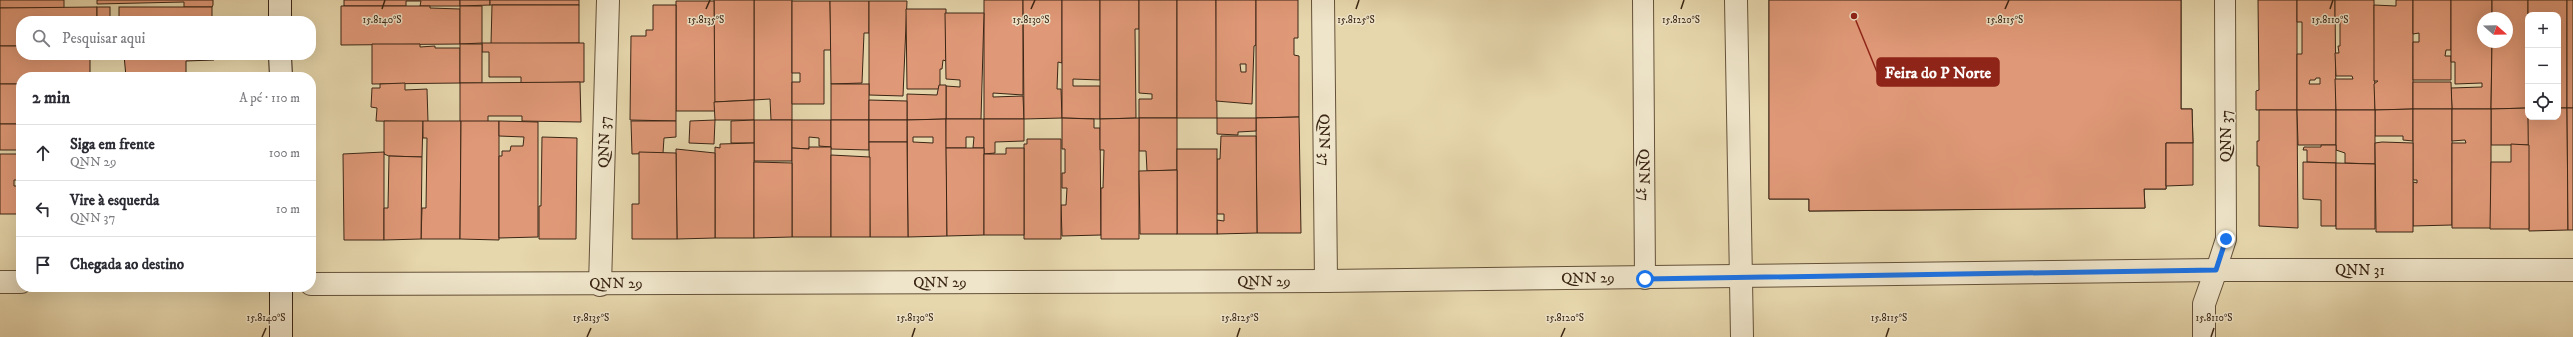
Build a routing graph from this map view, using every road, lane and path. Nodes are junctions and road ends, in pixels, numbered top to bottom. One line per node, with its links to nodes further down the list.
1 (280, 0): 7 (street)
2 (608, 0): 18 (street, QNN 37)
3 (1323, 0): 14 (street, QNN 37)
4 (1643, 0): 13 (lane, QNN 37)
5 (1736, 0): 12 (street)
6 (2225, 0): 10 (lane, QNN 37)
7 (280, 16)
8 (280, 60): 9 (street)
9 (280, 72)
10 (2216, 270): 11 (street, QNN 31); 12 (street, QNN 29); 22 (street)
11 (2573, 270)
12 (1740, 277): 13 (street, QNN 29); 21 (street)
13 (1645, 279): 14 (street, QNN 29)
14 (1326, 281): 18 (street, QNN 29)
15 (0, 282): 16 (street)
16 (16, 282)
17 (316, 284): 18 (street, QNN 29)
18 (600, 284)
19 (281, 292): 20 (street)
20 (281, 337)
21 (1742, 337)
22 (2204, 337)

